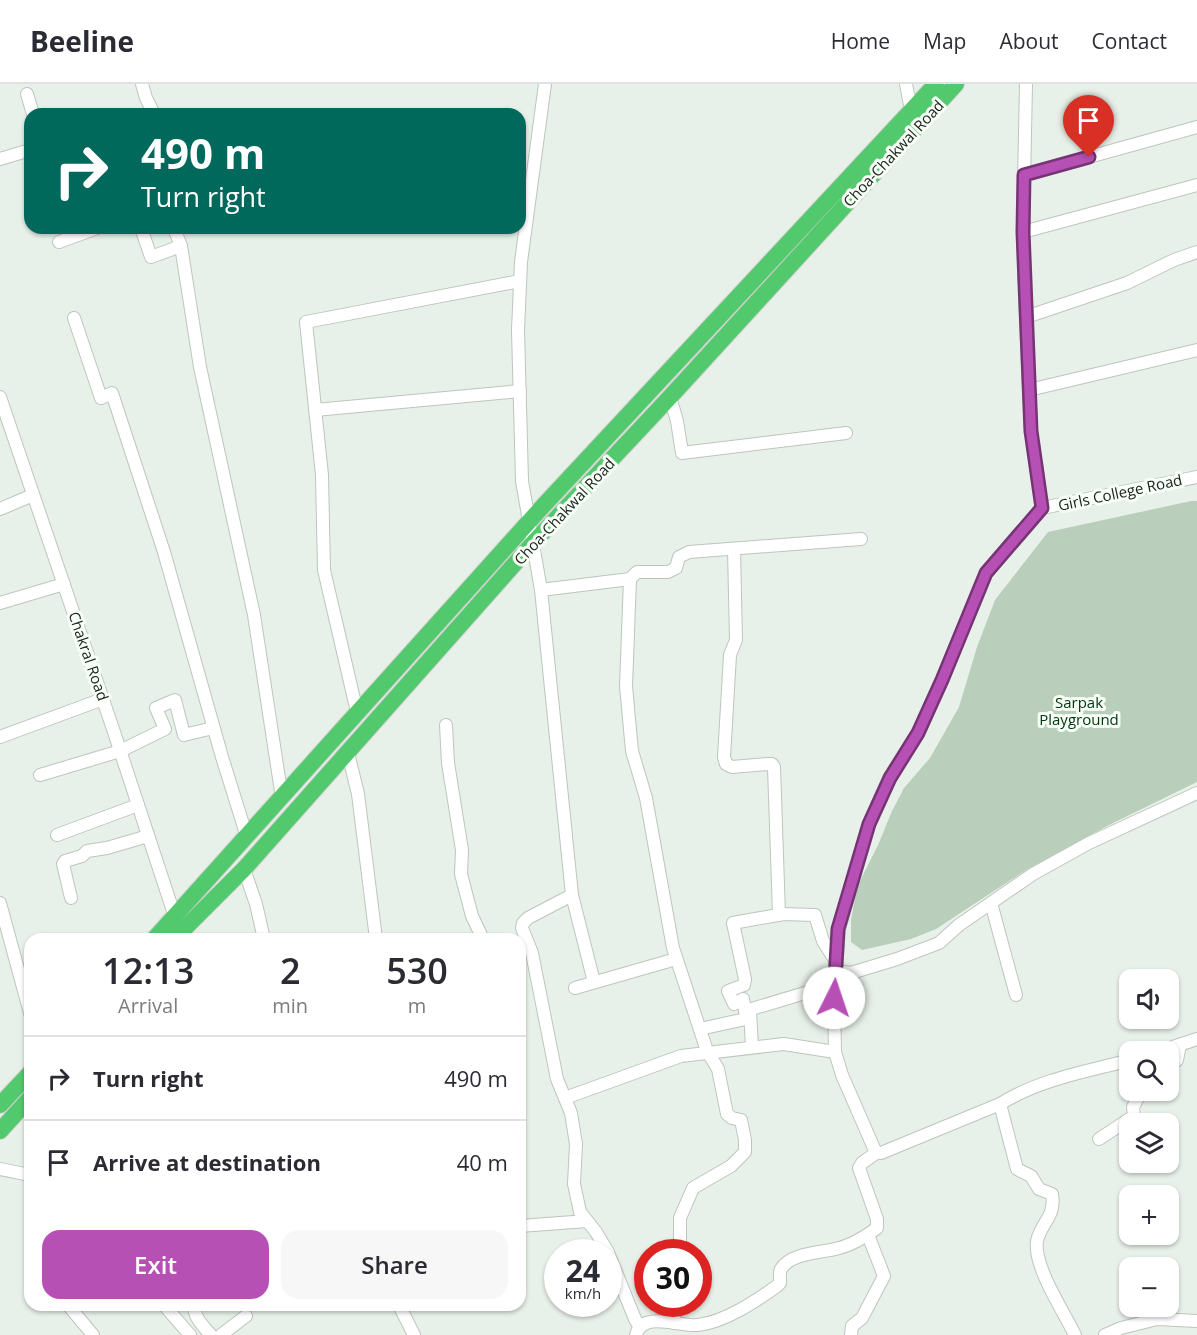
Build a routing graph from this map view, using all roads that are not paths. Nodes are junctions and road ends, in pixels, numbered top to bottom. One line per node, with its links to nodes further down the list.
1 (142, 84): 9 (street)
2 (545, 84): 16 (street)
3 (906, 84): 10 (street)
4 (936, 84): 10 (highway)
5 (956, 84): 32 (highway, Choa-Chakwal Road)
6 (1026, 84): 14 (street)
7 (27, 94): 8 (street)
8 (31, 108)
9 (151, 108)
10 (911, 110): 40 (highway)
11 (1197, 127): 14 (street)
12 (24, 152): 13 (street)
13 (0, 159)
14 (1024, 175): 17 (street)
15 (1197, 185): 17 (street)
16 (526, 190)
17 (1023, 232): 26 (street)
18 (81, 234): 22 (street)
19 (143, 234): 23 (street)
20 (176, 234): 23 (street)
21 (523, 234): 25 (street)
22 (59, 242)
23 (181, 246): 57 (street)
24 (1197, 252): 26 (street)
25 (520, 281): 30 (street); 33 (street)
26 (1026, 317): 29 (street)
27 (74, 318): 51 (street)
28 (1197, 350): 29 (street)
29 (1029, 390): 38 (street)
30 (520, 391): 33 (street); 40 (street)
31 (0, 397): 34 (street, Chakral Road)
32 (670, 397): 35 (street); 42 (highway, Choa-Chakwal Road)
33 (315, 410): 49 (street)
34 (5, 428): 37 (street, Chakral Road)
35 (846, 433)
36 (1197, 477): 38 (street, Girls College Road)
37 (33, 495): 39 (street); 45 (street, Chakral Road)
38 (1042, 508): 78 (street)
39 (0, 509)
40 (530, 522): 42 (street); 49 (highway)
41 (861, 539): 43 (street)
42 (533, 543): 46 (street); 54 (highway, Choa-Chakwal Road)
43 (734, 549): 44 (street); 67 (street)
44 (630, 579): 46 (street); 77 (street)
45 (64, 584): 47 (street); 48 (street, Chakral Road)
46 (541, 590): 63 (street)
47 (0, 603)
48 (103, 699): 52 (street); 53 (street, Chakral Road)
49 (357, 712): 57 (highway)
50 (446, 725): 74 (street)
51 (213, 728): 53 (street); 61 (street)
52 (0, 737)
53 (120, 751): 55 (street); 58 (street, Chakral Road)
54 (348, 753): 62 (highway, Choa-Chakwal Road); 73 (street)
55 (40, 775)
56 (1197, 793): 66 (street)
57 (282, 798): 61 (highway)
58 (138, 805): 59 (street); 60 (street, Chakral Road)
59 (57, 835)
60 (148, 836): 64 (street); 68 (street, Chakral Road)
61 (247, 837): 68 (highway)
62 (244, 869): 71 (highway, Choa-Chakwal Road); 72 (street)
63 (572, 895): 75 (street); 79 (street)
64 (71, 898)
65 (0, 903): 69 (street)
66 (991, 903): 78 (street); 83 (street)
67 (779, 915): 78 (street); 84 (street)
68 (175, 917): 70 (highway)
69 (3, 927): 82 (street)
70 (160, 933)
71 (182, 933)
72 (263, 933)
73 (375, 933)
74 (480, 933)
75 (523, 933)
76 (526, 955): 94 (street)
77 (676, 959): 79 (street); 85 (street)
78 (836, 966): 80 (street)
79 (594, 982): 81 (street)
80 (836, 984): 84 (street); 91 (street)
81 (575, 988)
82 (24, 994)
83 (1016, 995)
84 (750, 1014): 85 (street); 88 (street)
85 (700, 1029): 90 (street)
86 (1197, 1039): 87 (street)
87 (1180, 1045): 89 (street)
88 (752, 1046): 90 (street); 91 (street)
89 (1179, 1050)
90 (707, 1051): 94 (street); 108 (street)
91 (835, 1052): 101 (street)
92 (1119, 1063): 96 (street)
93 (24, 1079): 97 (highway)
94 (565, 1098): 104 (street)
95 (1136, 1101): 100 (street)
96 (1000, 1104): 101 (street); 127 (street)
97 (0, 1105)
98 (24, 1105): 99 (highway)
99 (0, 1131)
100 (1099, 1139)
101 (876, 1153): 106 (street)
102 (0, 1169): 103 (street)
103 (24, 1174)
104 (587, 1221): 105 (street); 107 (street)
105 (526, 1226)
106 (868, 1235): 117 (street); 126 (street)
107 (599, 1239)
108 (680, 1239)
109 (622, 1288): 119 (street)
110 (73, 1311): 120 (street)
111 (169, 1311): 121 (street)
112 (194, 1311): 122 (street)
113 (402, 1311): 124 (street)
114 (246, 1316): 123 (street)
115 (674, 1317): 118 (street)
116 (1197, 1320): 128 (street)
117 (710, 1321): 118 (street); 125 (street)
118 (674, 1323): 119 (street)
119 (636, 1332)
120 (93, 1335)
121 (190, 1335)
122 (211, 1335)
123 (222, 1335)
124 (414, 1335)
125 (713, 1335)
126 (852, 1335)
127 (1075, 1335)
128 (1105, 1335)

